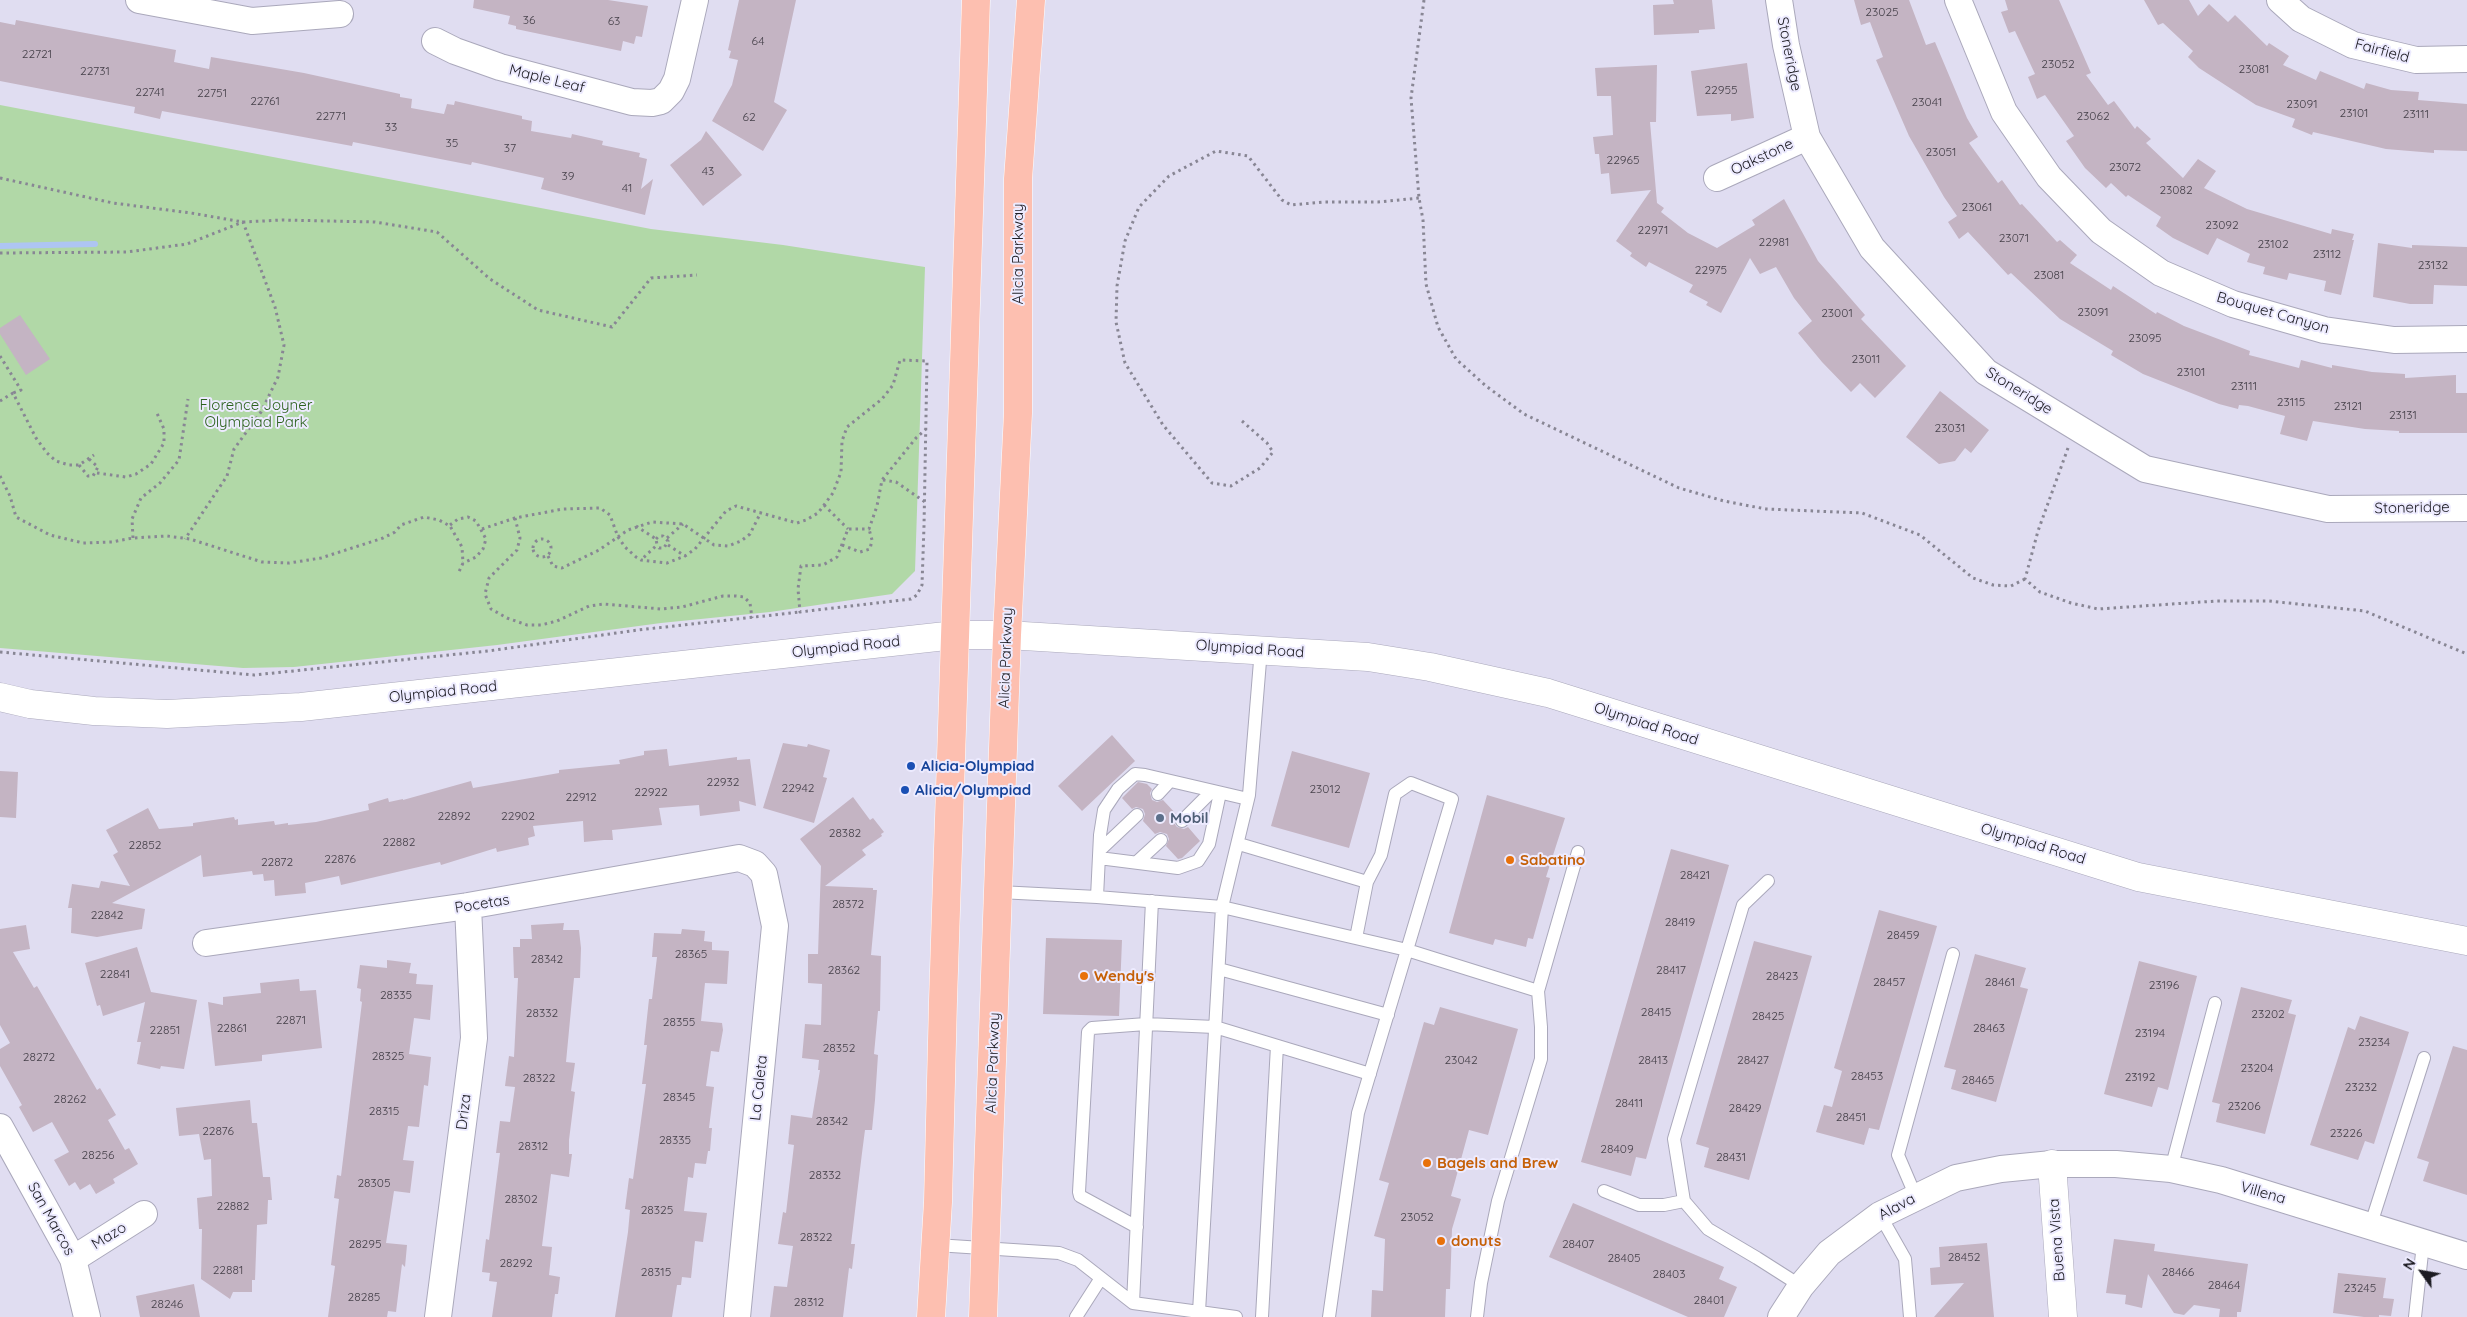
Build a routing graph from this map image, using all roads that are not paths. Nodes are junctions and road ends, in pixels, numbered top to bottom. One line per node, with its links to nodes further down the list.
1 (139, 0): 8 (street)
2 (695, 0): 9 (street, Maple Leaf)
3 (976, 0): 15 (main road)
4 (1031, 0): 16 (main road, Alicia Parkway)
5 (1779, 0): 11 (street, Stoneridge)
6 (1958, 0): 13 (street, Bouquet Canyon)
7 (2280, 0): 10 (street, Fairfield)
8 (340, 14)
9 (435, 41)
10 (2467, 59)
11 (1807, 136): 12 (street, Oakstone); 14 (street, Stoneridge)
12 (1717, 178)
13 (2467, 339)
14 (2467, 508)
15 (955, 635): 16 (main road, Olympiad Road); 18 (main road, Olympiad Road); 63 (main road)
16 (1006, 635): 17 (main road, Olympiad Road); 33 (main road, Alicia Parkway)
17 (1261, 649): 22 (lane); 39 (main road, Olympiad Road)
18 (0, 698)
19 (1170, 780): 20 (lane); 21 (lane); 28 (lane)
20 (1216, 792): 22 (lane); 24 (lane); 29 (lane)
21 (1158, 794)
22 (1248, 799): 26 (lane)
23 (1137, 815): 28 (lane)
24 (1182, 821)
25 (1161, 840): 29 (lane)
26 (1238, 844): 32 (lane); 37 (lane)
27 (1578, 852): 44 (lane)
28 (1100, 854): 29 (lane); 34 (lane)
29 (1137, 862)
30 (755, 864): 36 (street, Pocetas); 73 (street, La Caleta)
31 (1768, 881): 57 (lane)
32 (1367, 882): 38 (lane); 41 (lane)
33 (999, 892): 34 (lane); 64 (main road, Alicia Parkway)
34 (1098, 897): 35 (lane)
35 (1152, 901): 37 (lane); 47 (lane)
36 (468, 906): 40 (street, Pocetas); 72 (street, Driza)
37 (1222, 908): 38 (lane); 43 (lane)
38 (1356, 938): 41 (lane)
39 (2467, 941)
40 (206, 943)
41 (1407, 950): 44 (lane); 46 (lane)
42 (1953, 954): 56 (lane)
43 (1219, 969): 46 (lane); 48 (lane)
44 (1538, 991): 80 (lane)
45 (2215, 1003): 54 (lane)
46 (1388, 1015): 51 (lane)
47 (1146, 1024): 48 (lane); 61 (lane); 61 (lane)
48 (1215, 1027): 49 (lane); 70 (lane)
49 (1277, 1046): 51 (lane); 78 (lane)
50 (2424, 1058): 60 (lane)
51 (1370, 1074): 79 (lane)
52 (0, 1127): 66 (street, San Marcos)
53 (2052, 1164): 54 (street, Villena); 56 (street, Alava); 83 (main road, Buena Vista)
54 (2171, 1170): 60 (street, Villena)
55 (1604, 1191): 57 (lane)
56 (1916, 1197): 59 (street, Alava)
57 (1684, 1201): 68 (lane)
58 (144, 1214): 66 (street, Mazo)
59 (1880, 1215): 68 (street, Alava); 82 (lane)
60 (2370, 1227): 62 (street, Villena)
61 (1137, 1228): 69 (lane)
62 (2423, 1244): 65 (street, Villena); 84 (lane)
63 (936, 1245): 64 (lane); 74 (main road)
64 (986, 1248): 67 (lane); 75 (main road, Alicia Parkway)
65 (2467, 1256)
66 (73, 1259): 71 (street, San Marcos)
67 (1101, 1278): 69 (lane); 76 (lane)
68 (1801, 1286): 81 (street, Alava)
69 (1133, 1304): 70 (lane)
70 (1199, 1312): 77 (lane)
71 (87, 1317)
72 (438, 1317)
73 (737, 1317)
74 (932, 1317)
75 (983, 1317)
76 (1076, 1317)
77 (1236, 1317)
78 (1262, 1317)
79 (1329, 1317)
80 (1477, 1317)
81 (1782, 1317)
82 (1910, 1317)
83 (2063, 1317)
84 (2415, 1317)

